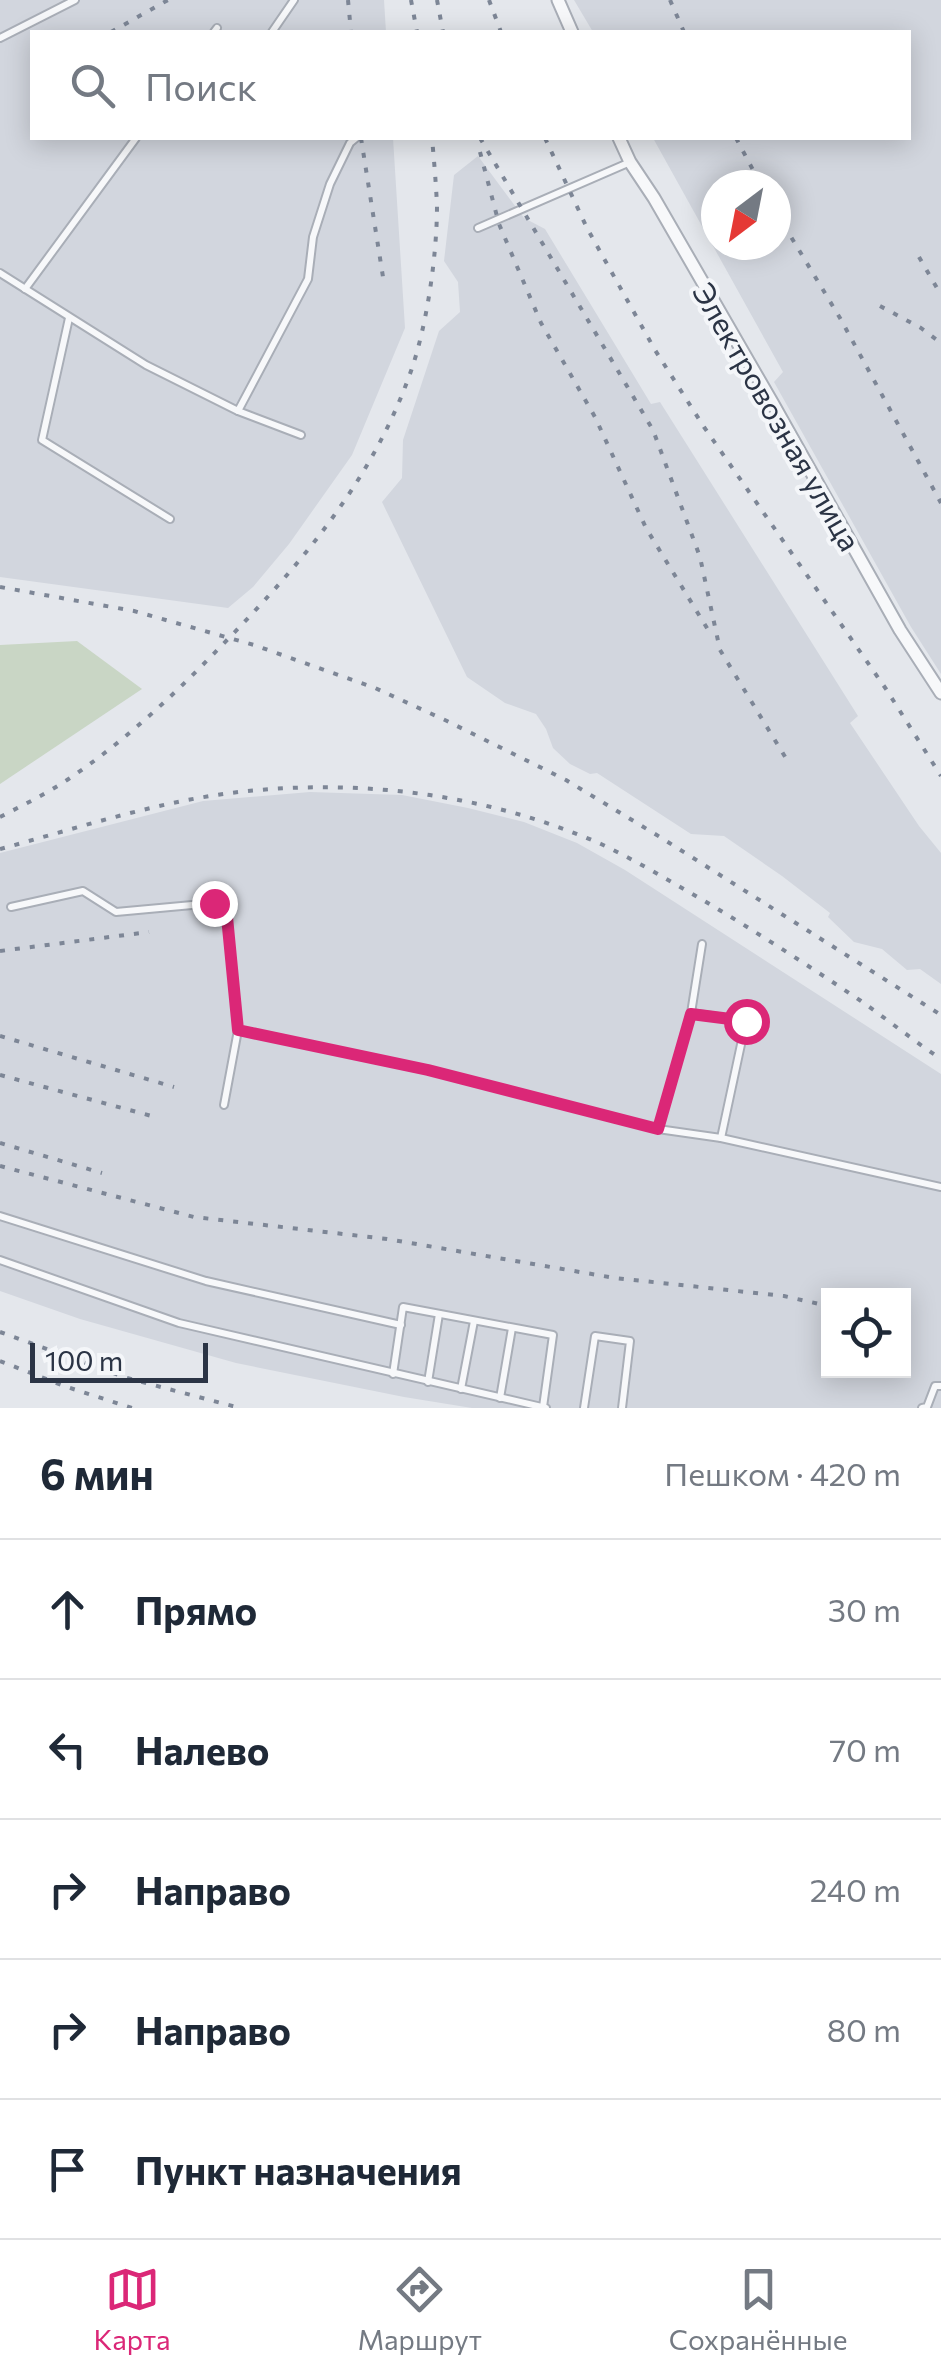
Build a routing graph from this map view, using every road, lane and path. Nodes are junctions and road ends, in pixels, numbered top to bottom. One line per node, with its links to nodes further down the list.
1 (75, 0): 6 (lane)
2 (294, 0): 4 (lane)
3 (558, 0): 5 (street)
4 (273, 30)
5 (571, 30)
6 (0, 38)
7 (135, 140): 13 (lane)
8 (354, 140): 15 (lane)
9 (620, 140): 10 (street, Электровозная улица)
10 (630, 162): 11 (lane); 18 (street, Электровозная улица)
11 (478, 228)
12 (0, 273): 13 (lane)
13 (24, 290): 14 (lane)
14 (69, 318): 15 (lane); 17 (lane)
15 (238, 411): 16 (lane)
16 (302, 435)
17 (170, 519)
18 (941, 693)
19 (11, 908): 22 (lane)
20 (702, 944): 21 (lane)
21 (691, 1014): 24 (lane); 25 (lane)
22 (238, 1030): 23 (lane); 24 (lane)
23 (224, 1105)
24 (658, 1129): 25 (lane)
25 (721, 1138): 26 (lane)
26 (941, 1187)
27 (0, 1216): 31 (lane)
28 (0, 1260): 33 (lane)
29 (439, 1314): 30 (lane); 31 (lane); 34 (lane)
30 (474, 1320): 32 (lane); 36 (lane)
31 (400, 1325): 33 (lane)
32 (512, 1328): 37 (lane); 38 (lane)
33 (393, 1374): 34 (lane)
34 (428, 1382): 36 (lane)
35 (941, 1386): 41 (lane)
36 (461, 1389): 37 (lane)
37 (500, 1398): 38 (lane)
38 (544, 1408)
39 (584, 1408): 40 (lane)
40 (622, 1408)
41 (922, 1408)

